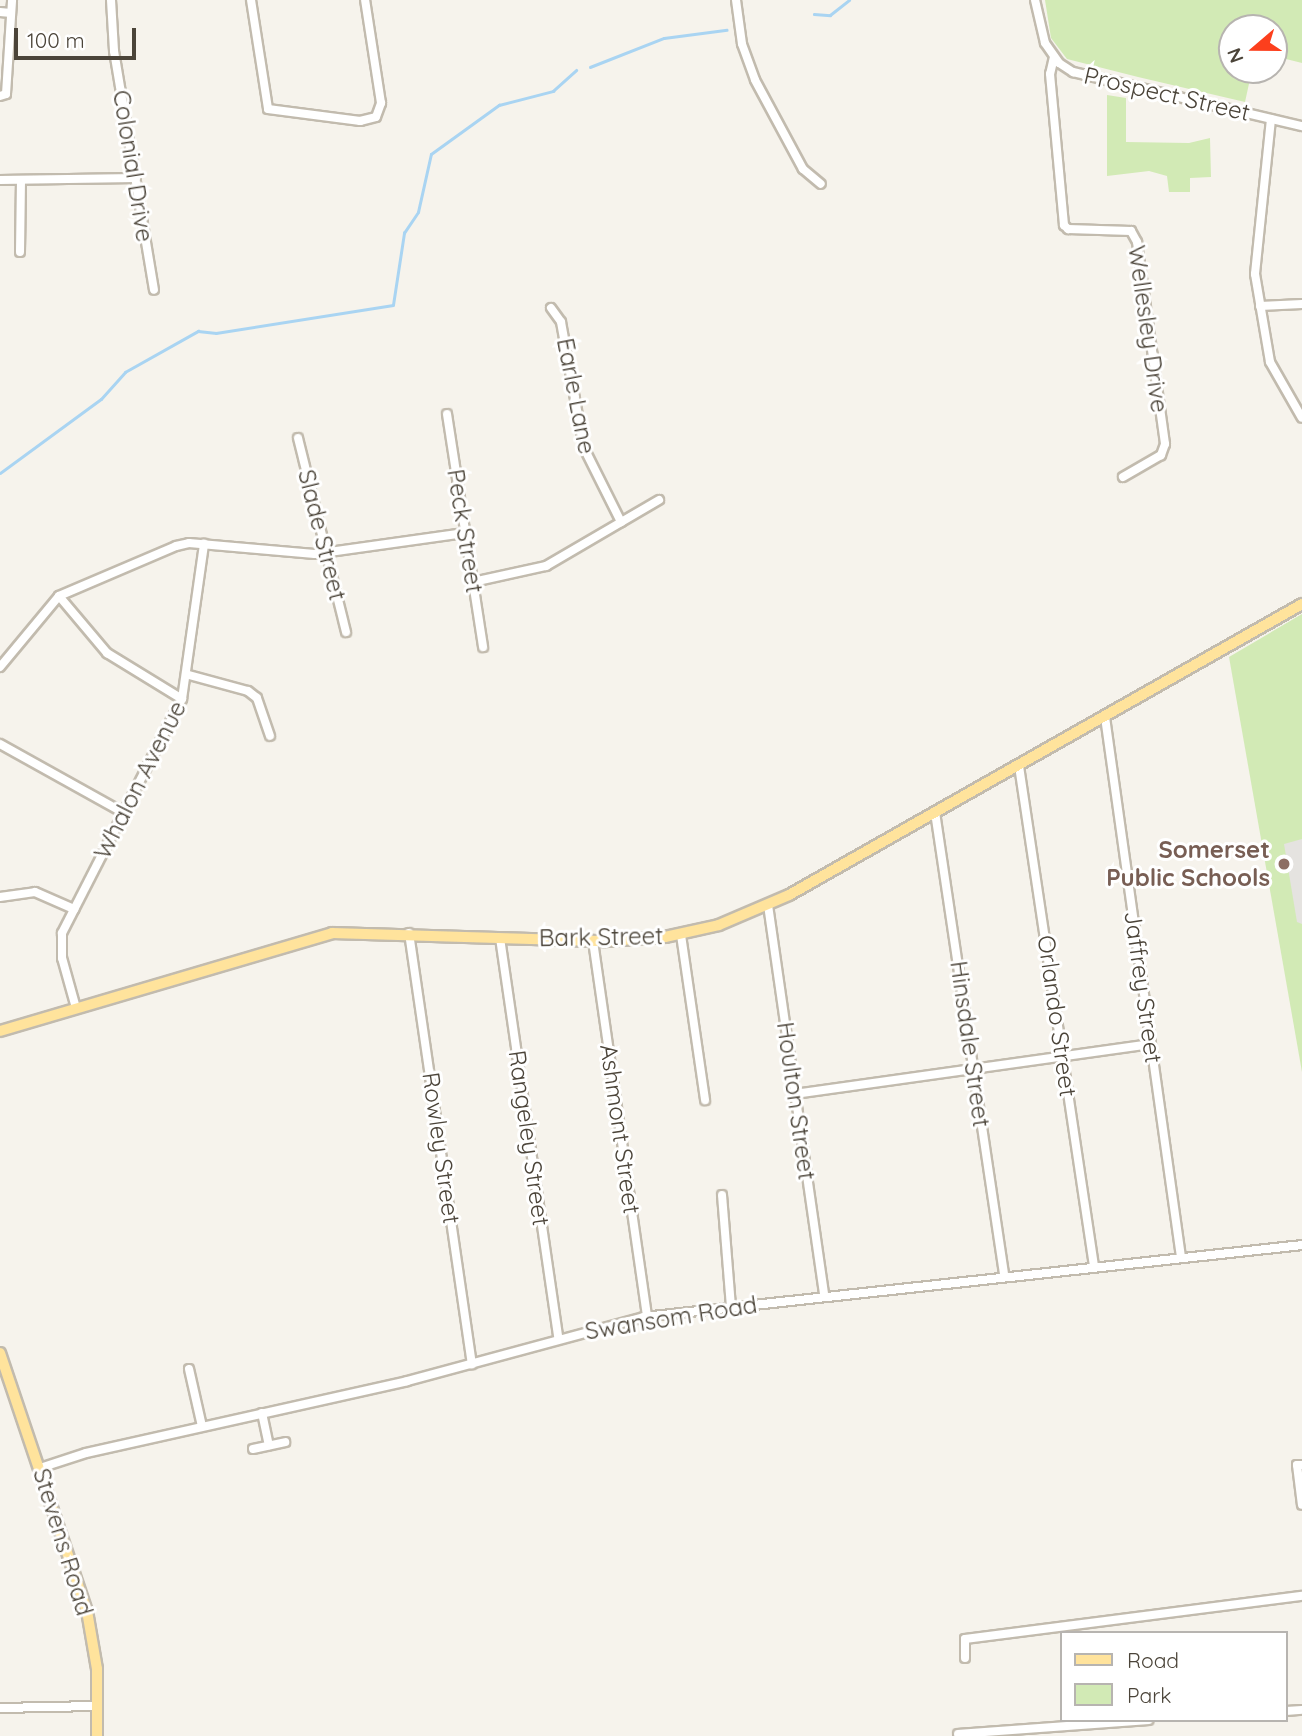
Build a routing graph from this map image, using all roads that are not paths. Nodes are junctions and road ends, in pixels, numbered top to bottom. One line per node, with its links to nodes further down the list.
1 (12, 0): 8 (street)
2 (111, 0): 13 (street, Colonial Drive)
3 (251, 0): 4 (street)
4 (365, 0)
5 (736, 0): 16 (street)
6 (1035, 0): 9 (street, Prospect Street)
7 (0, 12): 8 (street)
8 (11, 13): 10 (street)
9 (1054, 57): 11 (street, Prospect Street); 25 (street, Wellesley Drive)
10 (3, 95)
11 (1271, 118): 12 (street, Prospect Street); 20 (street)
12 (1302, 126)
13 (136, 178): 15 (street); 18 (street, Colonial Drive)
14 (0, 180): 15 (street)
15 (21, 181): 17 (street)
16 (821, 184)
17 (20, 252)
18 (154, 290)
19 (1302, 304): 20 (street)
20 (1260, 306): 23 (street)
21 (551, 308): 27 (street, Earle Lane)
22 (447, 414): 28 (street, Peck Street)
23 (1302, 418)
24 (298, 438): 30 (street, Slade Street)
25 (1123, 477)
26 (659, 500): 27 (street)
27 (621, 522): 31 (street)
28 (465, 533): 30 (street); 31 (street, Peck Street)
29 (204, 544): 30 (street); 32 (street); 37 (street, Whalon Avenue)
30 (326, 553): 34 (street, Slade Street)
31 (473, 582): 35 (street, Peck Street)
32 (59, 596): 36 (street); 38 (street)
33 (1302, 604): 39 (main road, Bark Street)
34 (346, 632)
35 (483, 647)
36 (0, 667)
37 (189, 675): 38 (street, Whalon Avenue); 40 (street)
38 (183, 699): 44 (street, Whalon Avenue)
39 (1105, 717): 42 (main road, Bark Street); 54 (street, Jaffrey Street)
40 (270, 736)
41 (0, 744): 44 (street)
42 (1019, 766): 43 (main road, Bark Street); 55 (street, Orlando Street)
43 (935, 812): 46 (main road, Bark Street); 56 (street, Hinsdale Street)
44 (124, 813): 47 (street, Whalon Avenue)
45 (0, 897): 47 (street)
46 (768, 905): 49 (main road, Bark Street); 57 (street, Houlton Street)
47 (74, 909): 52 (street, Whalon Avenue)
48 (409, 933): 50 (main road, Bark Street); 52 (main road, Bark Street); 69 (street, Rowley Street)
49 (681, 934): 51 (main road, Bark Street); 58 (street)
50 (500, 938): 51 (main road, Bark Street); 67 (street, Rangeley Street)
51 (593, 941): 66 (street, Ashmont Street)
52 (76, 1008): 53 (main road, Bark Street)
53 (0, 1031)
54 (1151, 1044): 55 (street); 61 (street, Jaffrey Street)
55 (1062, 1057): 56 (street); 62 (street, Orlando Street)
56 (972, 1068): 57 (street); 63 (street, Hinsdale Street)
57 (795, 1094): 64 (street, Houlton Street)
58 (705, 1100)
59 (722, 1195): 65 (street)
60 (1302, 1245): 61 (street, Swansom Road)
61 (1181, 1257): 62 (street, Swansom Road)
62 (1094, 1266): 63 (street, Swansom Road)
63 (1004, 1276): 64 (street, Swansom Road)
64 (824, 1296): 65 (street, Swansom Road)
65 (731, 1306): 66 (street, Swansom Road)
66 (647, 1317): 67 (street, Swansom Road)
67 (558, 1338): 69 (street, Swansom Road)
68 (0, 1353): 77 (main road, Stevens Road)
69 (472, 1364): 71 (street, Swansom Road)
70 (189, 1369): 72 (street)
71 (262, 1413): 72 (street, Swansom Road); 74 (street)
72 (202, 1426): 77 (street, Swansom Road)
73 (285, 1442): 74 (street)
74 (269, 1445): 75 (street)
75 (253, 1449)
76 (1300, 1465): 78 (street)
77 (40, 1468): 81 (main road, Stevens Road)
78 (1302, 1505)
79 (1302, 1596): 80 (street)
80 (965, 1658)
81 (98, 1706): 82 (street); 85 (main road, Stevens Road)
82 (0, 1709)
83 (1120, 1722): 84 (street)
84 (958, 1734)
85 (97, 1736)

